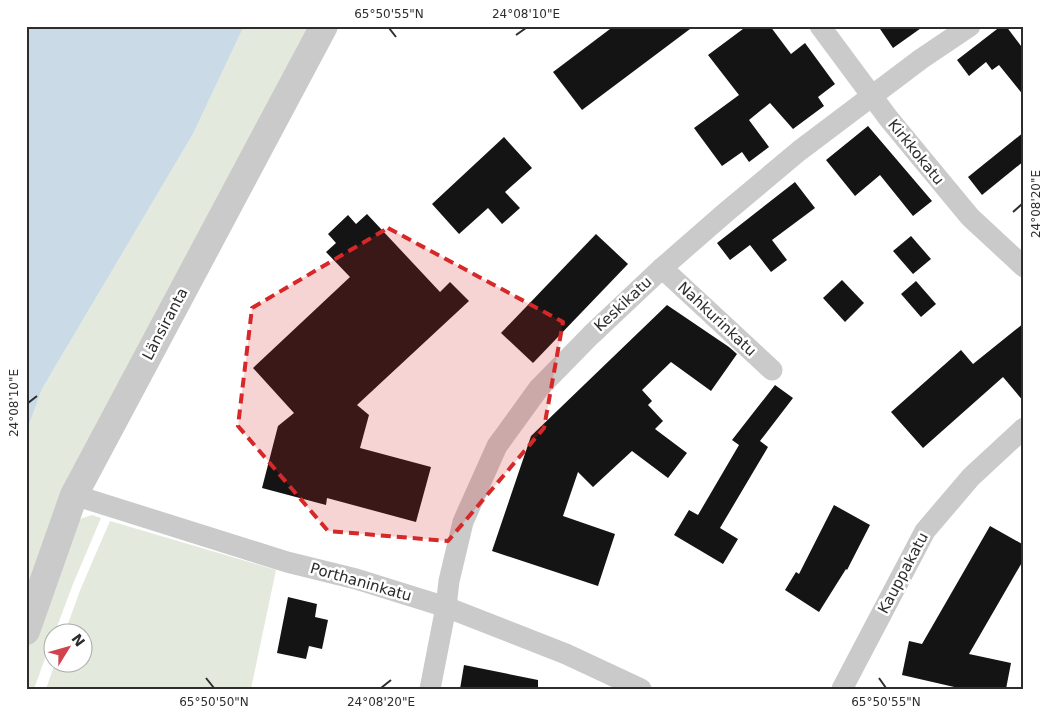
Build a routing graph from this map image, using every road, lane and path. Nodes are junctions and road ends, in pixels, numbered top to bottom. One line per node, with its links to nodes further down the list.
1 (324, 26): 9 (street, Länsiranta)
2 (820, 26): 4 (street, Kirkkokatu)
3 (970, 26): 4 (street, Keskikatu)
4 (872, 96): 5 (street, Kirkkokatu); 6 (street, Keskikatu)
5 (1024, 267)
6 (662, 268): 7 (street, Nahkurinkatu); 10 (street, Keskikatu)
7 (772, 370)
8 (1024, 428): 14 (street, Kauppakatu)
9 (74, 495): 10 (street, Porthaninkatu); 11 (street, Länsiranta)
10 (446, 607): 12 (street, Keskikatu); 13 (street, Porthaninkatu)
11 (26, 632)
12 (430, 689)
13 (641, 689)
14 (842, 689)

